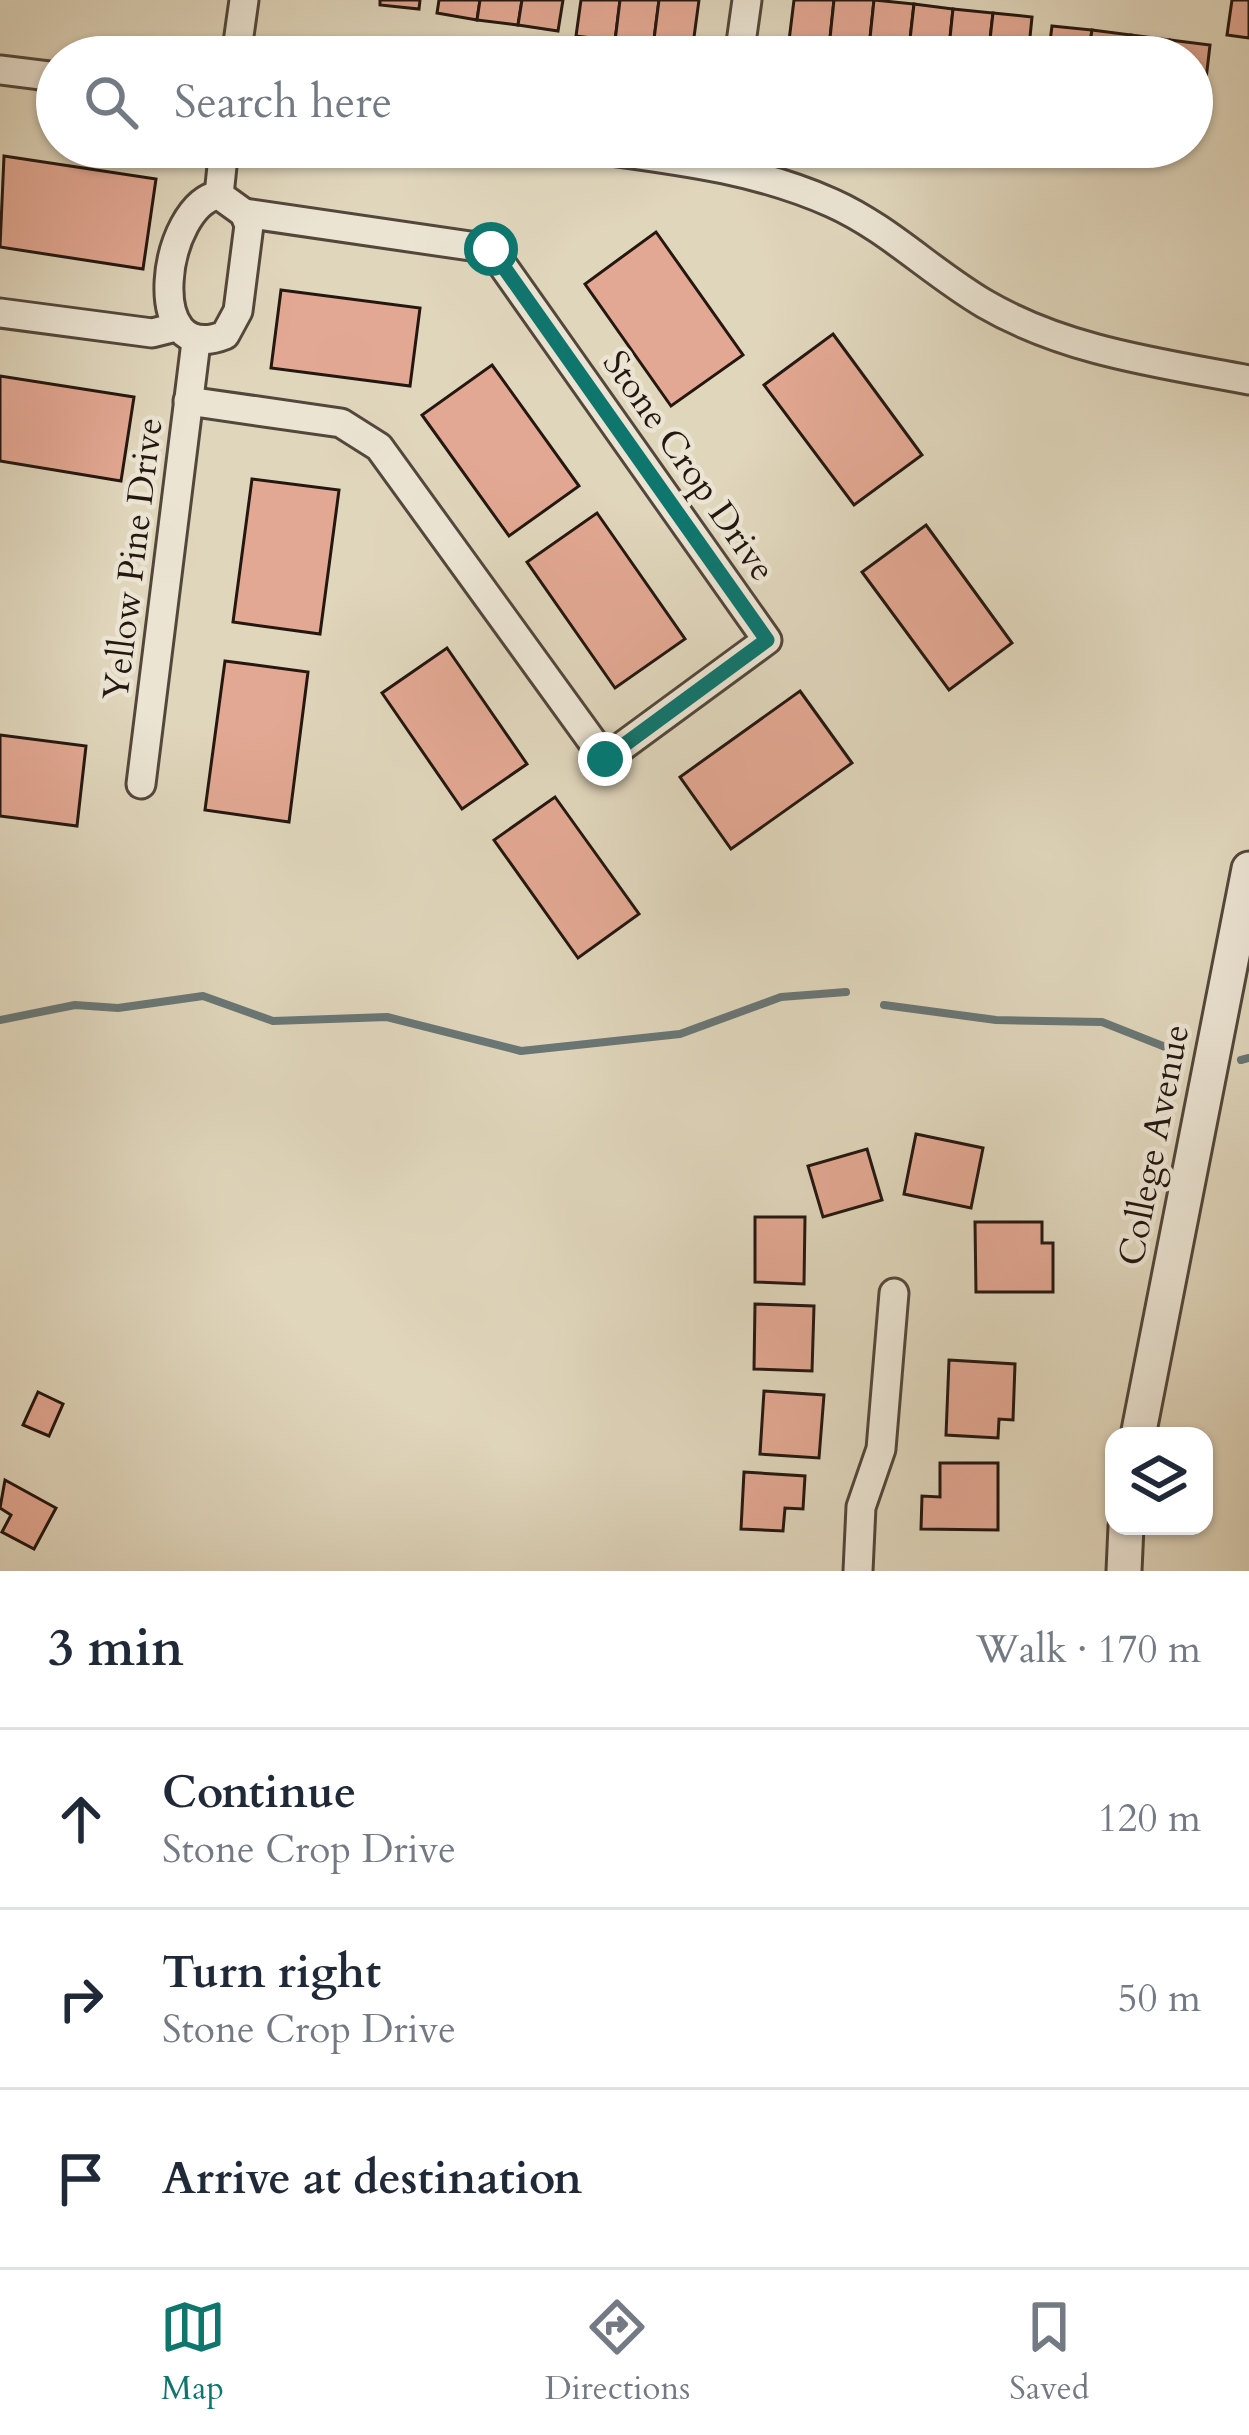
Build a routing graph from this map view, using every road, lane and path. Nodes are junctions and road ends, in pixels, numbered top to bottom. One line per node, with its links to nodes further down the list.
1 (244, 0): 3 (street)
2 (747, 0): 4 (street)
3 (239, 36)
4 (742, 36)
5 (0, 70): 6 (street)
6 (36, 74)
7 (222, 168): 9 (street)
8 (751, 168): 13 (street)
9 (219, 195): 10 (street); 12 (street, Yellow Pine Drive)
10 (244, 213): 12 (street); 14 (street, Stone Crop Drive)
11 (0, 313): 12 (street)
12 (186, 334): 14 (street, Yellow Pine Drive)
13 (1249, 380)
14 (188, 401): 15 (street, Yellow Pine Drive)
15 (141, 784)
16 (1249, 869): 18 (street, College Avenue)
17 (894, 1293): 20 (street)
18 (1140, 1427)
19 (1126, 1535): 21 (street)
20 (858, 1571)
21 (1124, 1571)

